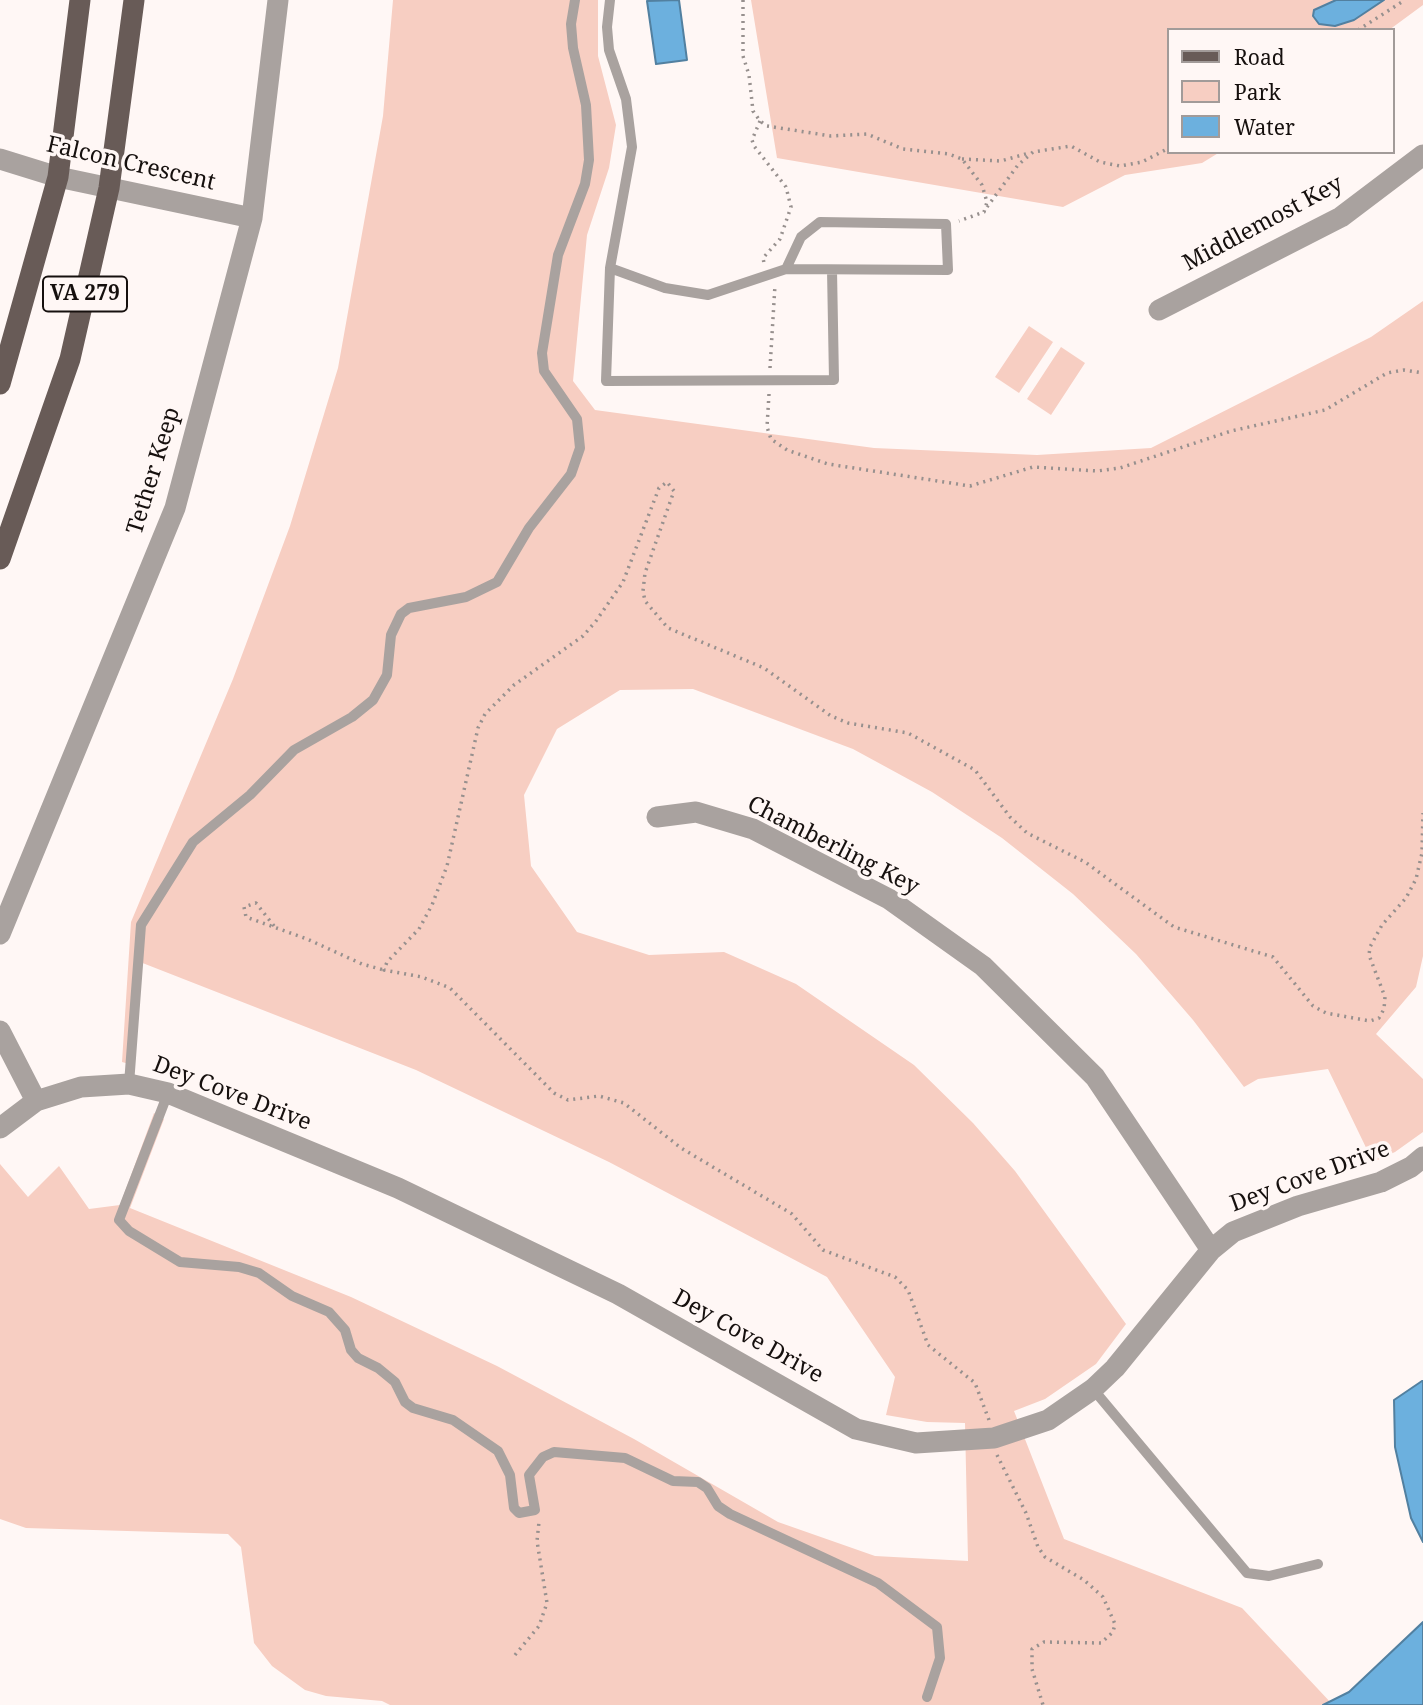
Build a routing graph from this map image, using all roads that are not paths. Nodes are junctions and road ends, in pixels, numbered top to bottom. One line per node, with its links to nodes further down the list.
1 (79, 0): 8 (main road, VA 279)
2 (134, 0): 9 (main road, VA 279)
3 (278, 0): 10 (street, Tether Keep)
4 (575, 0): 20 (lane)
5 (610, 0): 11 (lane)
6 (1423, 155): 14 (street, Middlemost Key)
7 (0, 159): 8 (street, Falcon Crescent)
8 (58, 177): 9 (street, Falcon Crescent); 15 (main road, VA 279)
9 (109, 188): 10 (street, Falcon Crescent); 16 (main road, VA 279)
10 (252, 218): 18 (street, Tether Keep)
11 (610, 268): 12 (lane); 13 (lane)
12 (786, 269): 13 (lane); 13 (lane)
13 (832, 270)
14 (1158, 310)
15 (0, 384)
16 (0, 559)
17 (657, 817): 25 (street, Chamberling Key)
18 (0, 934)
19 (0, 1031): 22 (street)
20 (129, 1084): 21 (street, Dey Cove Drive); 22 (street, Dey Cove Drive)
21 (168, 1093): 26 (street, Dey Cove Drive); 28 (lane)
22 (36, 1101): 23 (street, Dey Cove Drive)
23 (0, 1128)
24 (1423, 1157): 25 (street, Dey Cove Drive)
25 (1211, 1250): 26 (street, Dey Cove Drive)
26 (1093, 1389): 27 (lane)
27 (1318, 1564)
28 (927, 1696)

